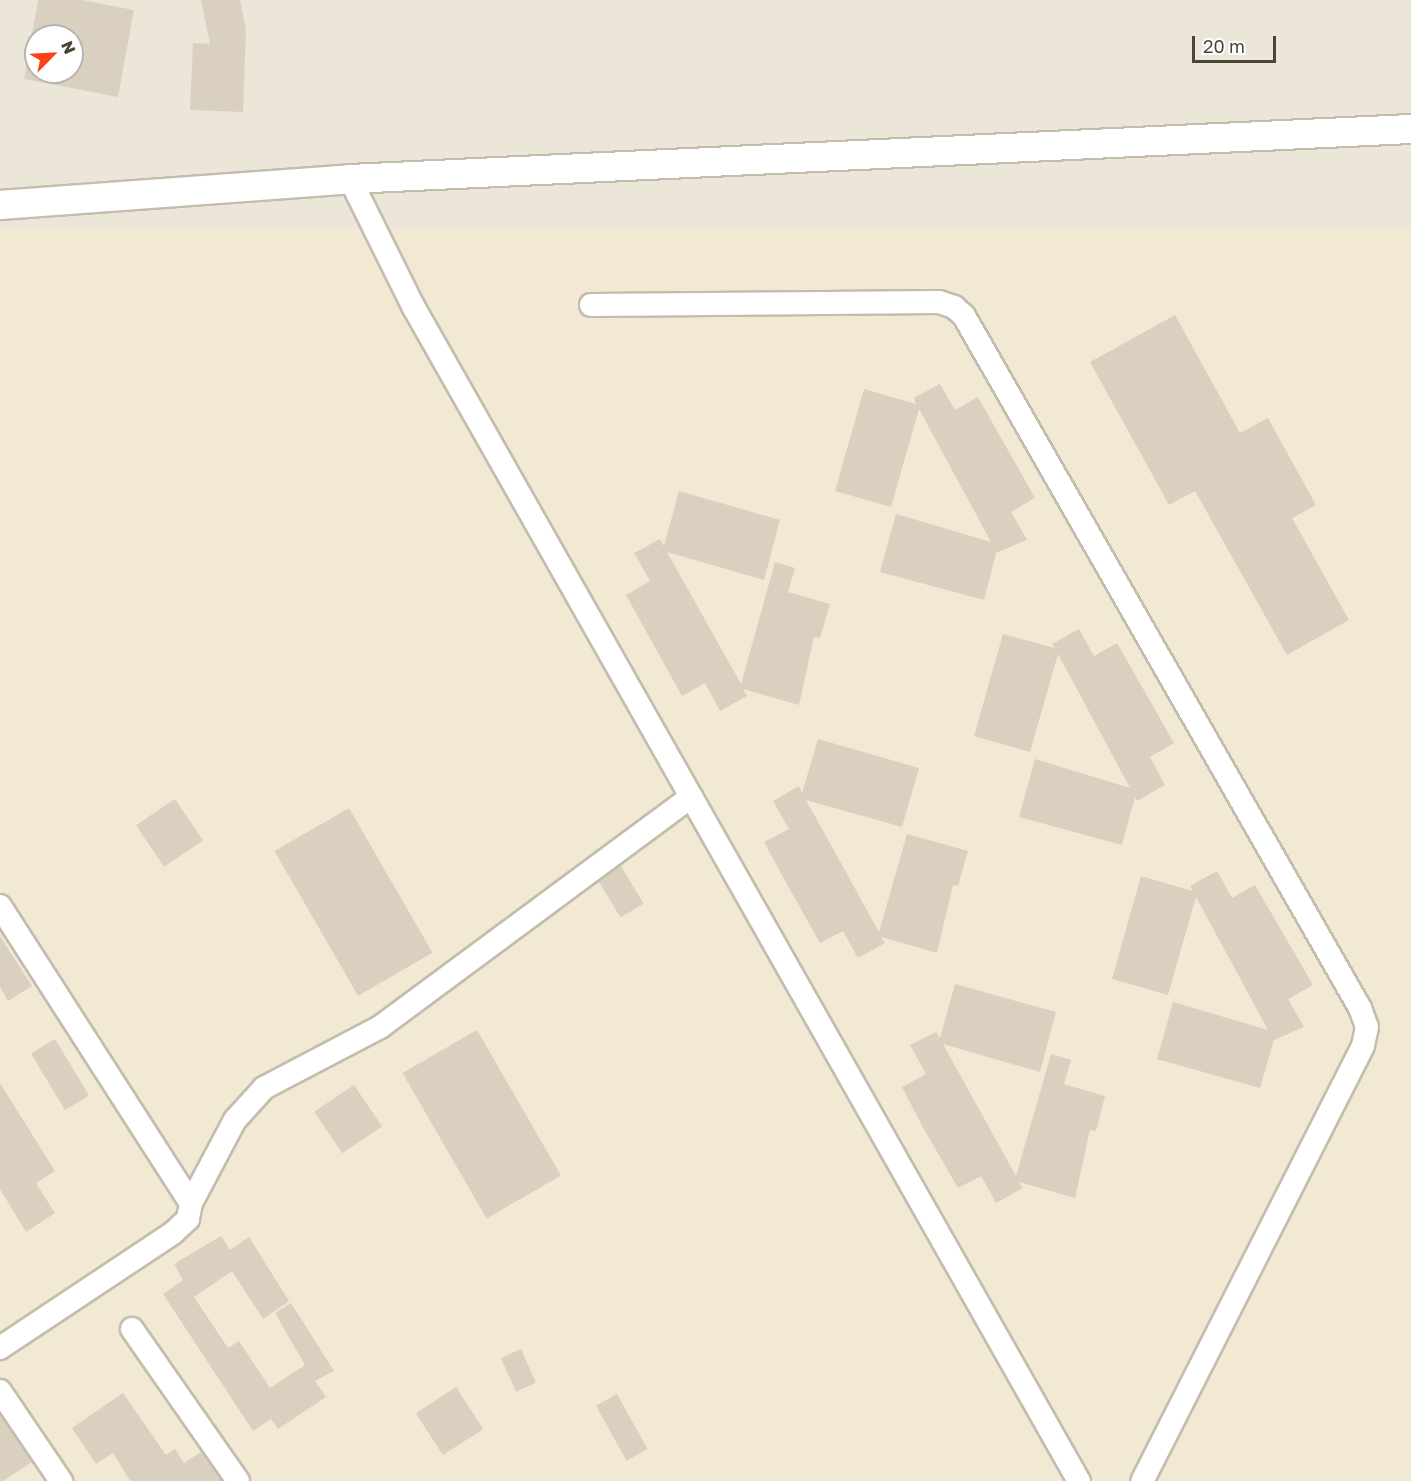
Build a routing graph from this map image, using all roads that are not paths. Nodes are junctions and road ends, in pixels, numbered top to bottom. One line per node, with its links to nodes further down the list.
1 (1411, 129): 2 (street)
2 (350, 179): 3 (street); 5 (street)
3 (0, 205)
4 (591, 305): 14 (street)
5 (692, 797): 7 (street); 13 (street)
6 (0, 906): 7 (street)
7 (191, 1203): 9 (street)
8 (132, 1329): 12 (street)
9 (0, 1348)
10 (0, 1391): 11 (street)
11 (61, 1481)
12 (238, 1481)
13 (1079, 1481)
14 (1142, 1481)

